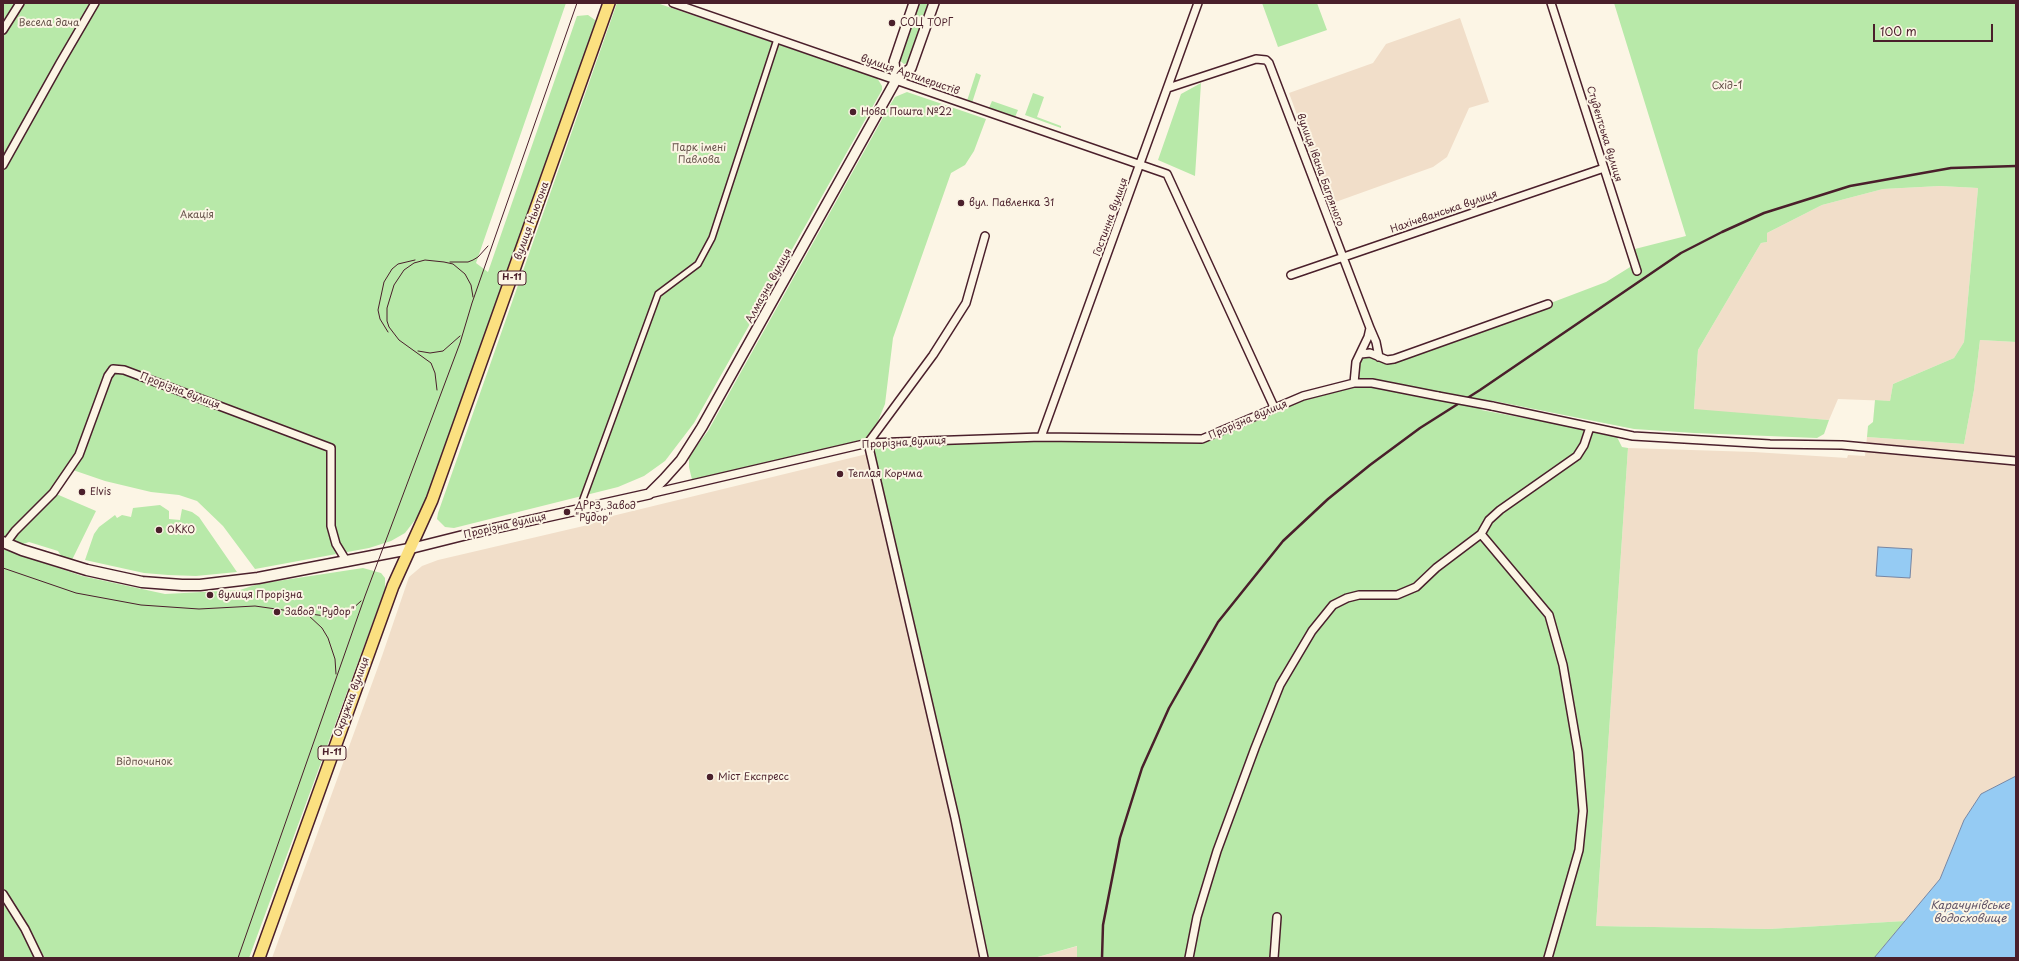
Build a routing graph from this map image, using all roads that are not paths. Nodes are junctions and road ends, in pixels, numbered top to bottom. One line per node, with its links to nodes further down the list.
1 (20, 3): 9 (street)
2 (96, 3): 14 (street)
3 (609, 3): 34 (main road, вулиця Ньютона / Н-11)
4 (673, 3): 10 (street, вулиця Артилеристів)
5 (914, 3): 11 (street)
6 (934, 3): 11 (street, Алмазна вулиця)
7 (1198, 3): 12 (street, Гостинна вулиця)
8 (1551, 3): 15 (street, Студентська вулиця)
9 (3, 30)
10 (777, 39): 11 (street, вулиця Артилеристів); 31 (street)
11 (896, 80): 13 (street, вулиця Артилеристів); 30 (street, Алмазна вулиця)
12 (1168, 88): 13 (street, Гостинна вулиця); 17 (street, вулиця Івана Багряного)
13 (1141, 165): 25 (street, вулиця Артилеристів); 27 (street, Гостинна вулиця)
14 (3, 166)
15 (1604, 168): 17 (street, Нахічеванська вулиця); 18 (street, Студентська вулиця)
16 (985, 236): 28 (street)
17 (1342, 257): 19 (street, Нахічеванська вулиця); 21 (street, вулиця Івана Багряного)
18 (1637, 271)
19 (1292, 276)
20 (1548, 304): 23 (street)
21 (1370, 328): 22 (street); 23 (street, вулиця Івана Багряного)
22 (1361, 354): 23 (street); 24 (street)
23 (1379, 357)
24 (1354, 383): 25 (street, Прорізна вулиця); 26 (street, Прорізна вулиця, bridge)
25 (1274, 407): 27 (street, Прорізна вулиця)
26 (1590, 427): 29 (street, Прорізна вулиця); 32 (street)
27 (1041, 437): 28 (street, Прорізна вулиця)
28 (868, 443): 30 (street, Прорізна вулиця); 40 (street)
29 (2016, 461)
30 (649, 494): 31 (street, Прорізна вулиця)
31 (579, 510): 34 (street, Прорізна вулиця)
32 (1481, 534): 41 (street); 43 (street)
33 (5, 542): 35 (main road, Прорізна вулиця); 35 (street, Прорізна вулиця)
34 (409, 549): 35 (main road, Прорізна вулиця); 39 (main road, Окружна вулиця / Н-11)
35 (348, 562)
36 (3, 894): 38 (street)
37 (1278, 917): 42 (street)
38 (39, 958)
39 (259, 958)
40 (984, 958)
41 (1189, 958)
42 (1274, 958)
43 (1548, 958)

